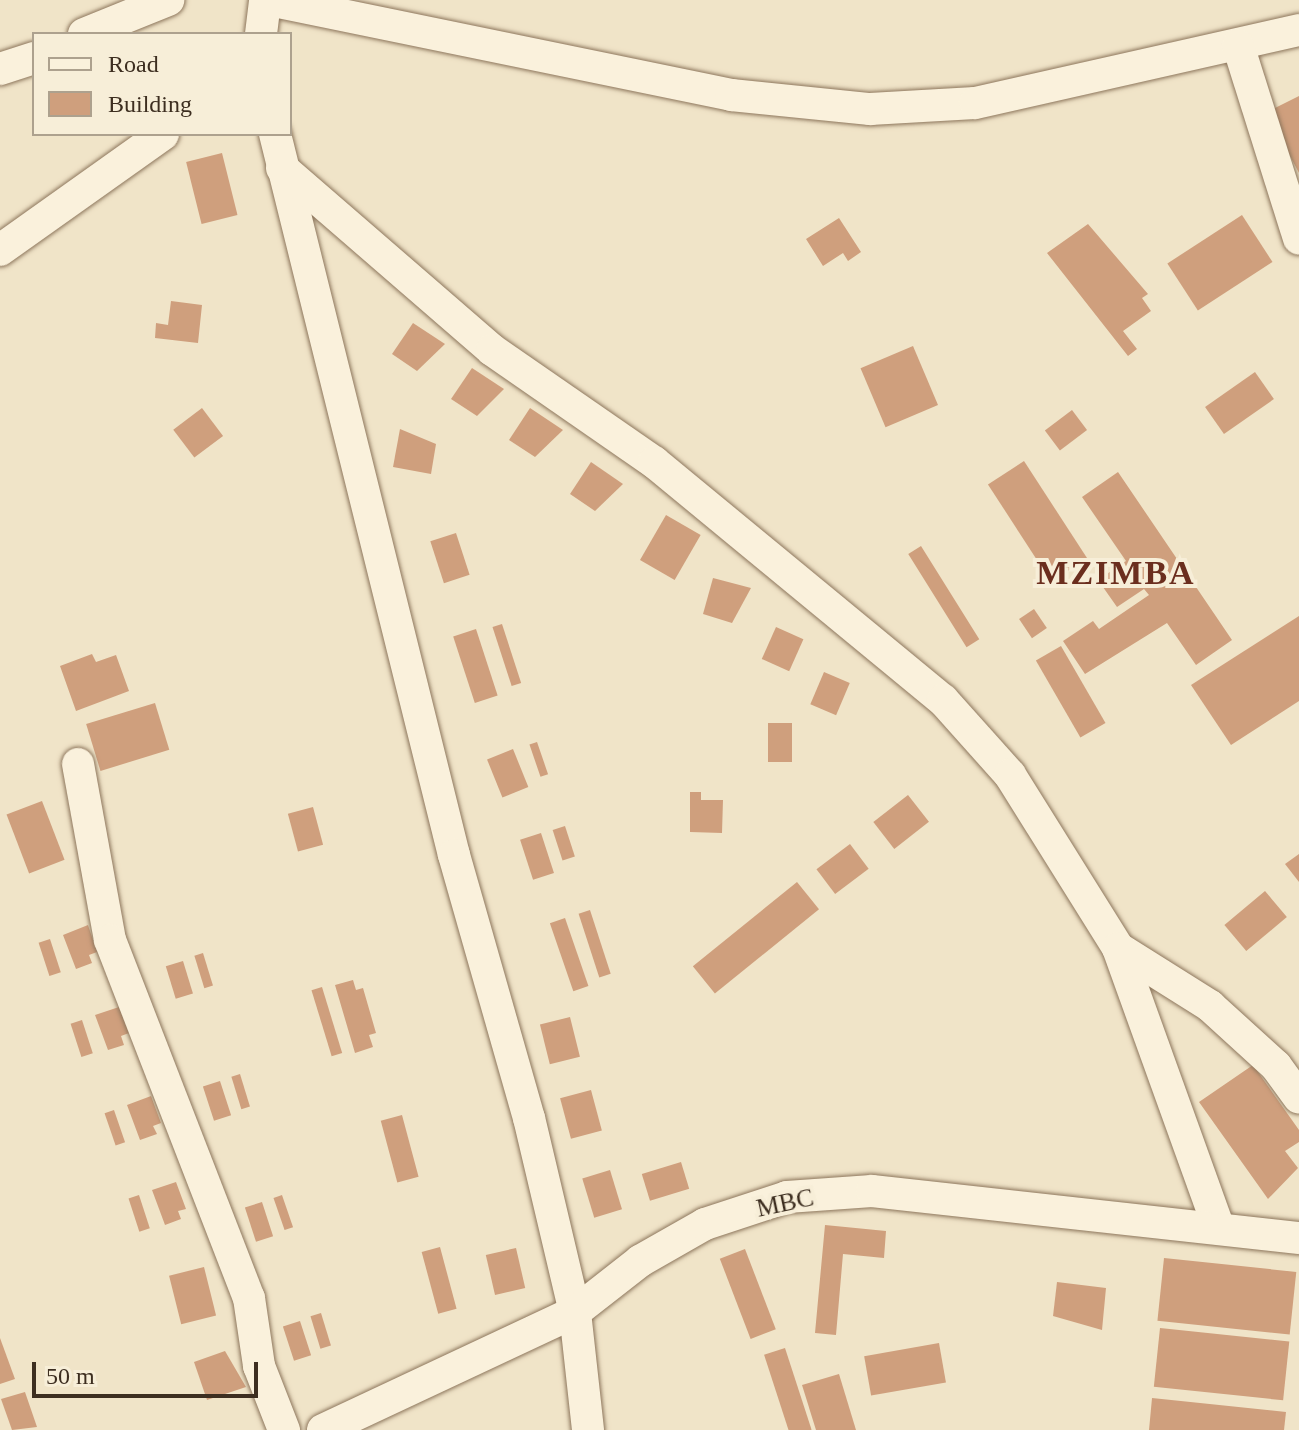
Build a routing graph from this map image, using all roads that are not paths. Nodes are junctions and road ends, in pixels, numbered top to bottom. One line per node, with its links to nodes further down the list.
1 (168, 0): 4 (street)
2 (267, 0): 5 (street); 6 (street)
3 (1299, 30): 6 (street)
4 (89, 32)
5 (261, 32)
6 (1238, 45): 12 (street)
7 (32, 59): 8 (street)
8 (0, 69)
9 (160, 136): 13 (street)
10 (275, 136): 11 (street)
11 (282, 168): 15 (street); 19 (street)
12 (1299, 239)
13 (0, 250)
14 (78, 764): 20 (street)
15 (1118, 948): 16 (street); 17 (street)
16 (1299, 1098)
17 (1218, 1226): 18 (street, MBC); 19 (street, MBC)
18 (1299, 1238)
19 (575, 1312): 21 (street, MBC); 22 (street)
20 (284, 1430)
21 (323, 1430)
22 (588, 1430)

